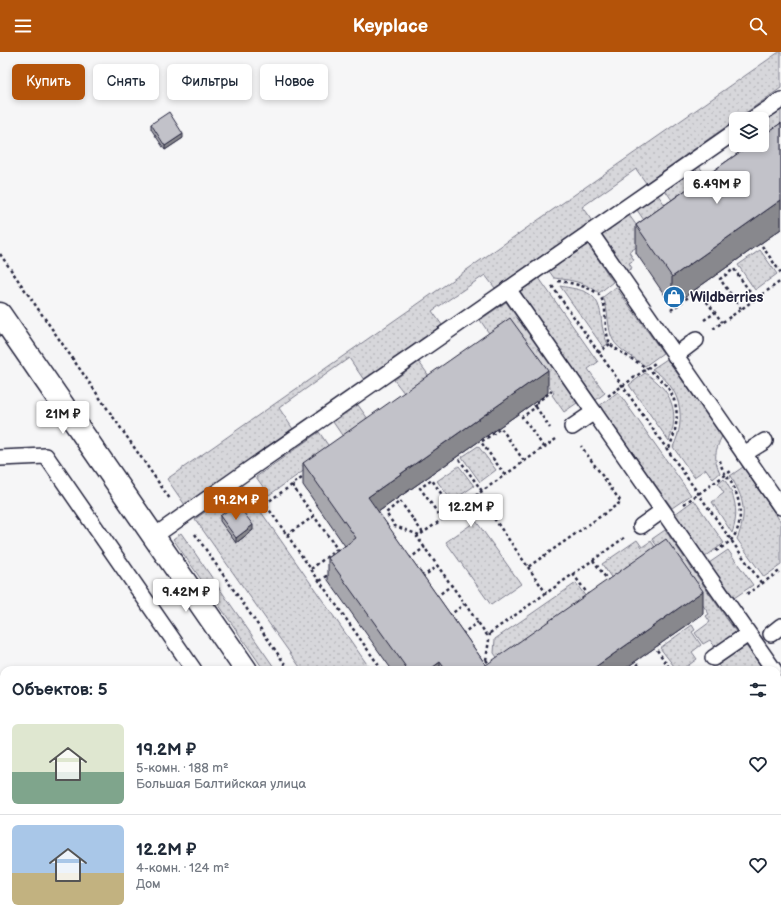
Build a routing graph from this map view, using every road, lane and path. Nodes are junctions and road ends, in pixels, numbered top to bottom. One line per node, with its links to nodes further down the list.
1 (781, 100): 2 (lane)
2 (763, 112)
3 (729, 136): 4 (lane)
4 (590, 232): 8 (lane); 18 (lane)
5 (762, 246): 7 (path)
6 (0, 254): 45 (path)
7 (781, 273)
8 (543, 274): 10 (lane); 17 (path); 19 (path)
9 (781, 281): 11 (path)
10 (508, 289): 24 (lane); 35 (lane)
11 (755, 299): 13 (path); 13 (path)
12 (674, 308): 15 (path)
13 (741, 309): 15 (path)
14 (0, 314): 55 (street)
15 (722, 322): 16 (path)
16 (696, 340): 18 (lane)
17 (610, 344): 19 (path); 20 (path)
18 (672, 350): 20 (path); 26 (lane)
19 (598, 353): 21 (path)
20 (646, 369): 21 (path); 29 (path)
21 (622, 386): 24 (path); 29 (path)
22 (548, 387): 23 (path)
23 (536, 407): 28 (path); 28 (path)
24 (592, 410): 25 (lane); 47 (lane)
25 (572, 427): 64 (path)
26 (729, 432): 32 (lane); 37 (path)
27 (764, 441): 32 (lane)
28 (544, 447): 33 (path)
29 (668, 450): 40 (path)
30 (0, 458): 88 (lane)
31 (459, 459): 39 (path)
32 (748, 460): 37 (path); 43 (lane)
33 (524, 461): 36 (path); 36 (path)
34 (311, 472): 38 (path)
35 (244, 473): 42 (path); 45 (lane)
36 (505, 475): 39 (path)
37 (725, 475): 40 (path); 56 (path)
38 (292, 485): 42 (path); 46 (path)
39 (482, 491): 41 (path)
40 (698, 493): 47 (path); 56 (path)
41 (477, 494): 44 (path); 64 (path)
42 (265, 504): 54 (path)
43 (781, 507)
44 (453, 511): 48 (path); 48 (path)
45 (182, 516): 55 (lane); 90 (path)
46 (314, 516): 54 (path); 58 (path)
47 (666, 516): 50 (lane); 62 (lane)
48 (442, 519): 52 (path)
49 (394, 526): 51 (path); 52 (path); 53 (path)
50 (641, 526): 61 (path)
51 (388, 530)
52 (423, 533): 53 (path)
53 (419, 535): 57 (path)
54 (287, 536): 65 (path)
55 (154, 537): 89 (street)
56 (731, 540): 62 (path); 71 (path)
57 (424, 547): 60 (path); 63 (path)
58 (337, 549): 59 (path); 65 (path)
59 (342, 555)
60 (408, 560)
61 (593, 560): 68 (path); 73 (path)
62 (700, 564): 78 (lane)
63 (438, 566): 69 (path); 72 (path)
64 (528, 567): 74 (path)
65 (310, 569): 70 (path)
66 (336, 570): 70 (path)
67 (781, 570): 71 (path)
68 (573, 574): 74 (path); 76 (path)
69 (420, 579)
70 (320, 581): 91 (path)
71 (762, 584): 78 (path)
72 (452, 585): 75 (path); 77 (path)
73 (613, 587)
74 (546, 593): 81 (path)
75 (434, 598)
76 (593, 601)
77 (464, 604): 79 (path); 80 (path)
78 (730, 607): 82 (lane)
79 (447, 617)
80 (478, 622): 81 (path); 83 (path)
81 (490, 633): 86 (path)
82 (748, 634): 85 (lane); 96 (lane)
83 (460, 635)
84 (656, 650): 95 (path)
85 (713, 658)
86 (486, 660): 92 (path); 93 (path)
87 (637, 663): 94 (path)
88 (191, 666)
89 (243, 666)
90 (286, 666)
91 (379, 666)
92 (477, 666)
93 (491, 666)
94 (639, 666)
95 (668, 666)
96 (771, 666)

